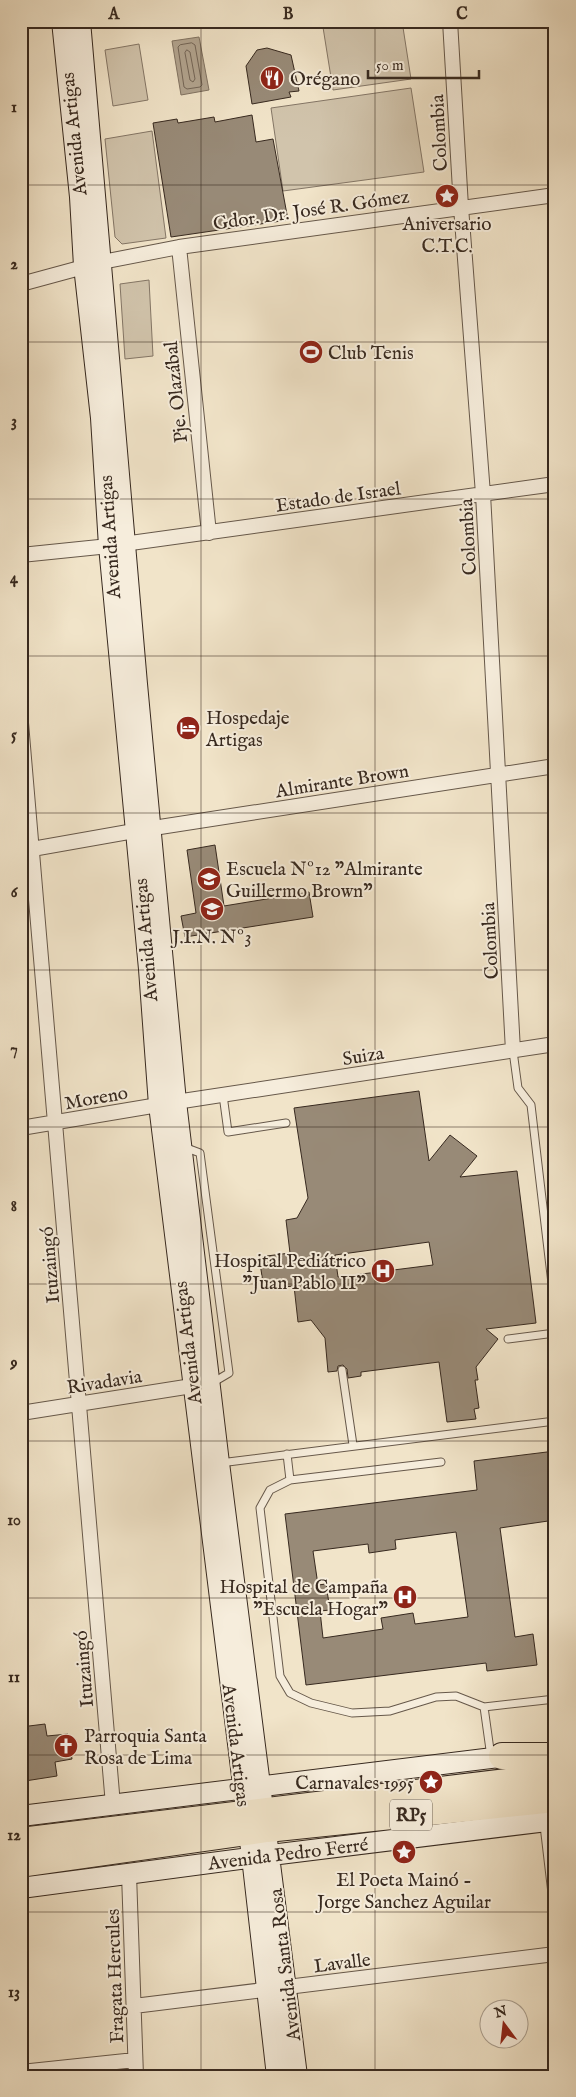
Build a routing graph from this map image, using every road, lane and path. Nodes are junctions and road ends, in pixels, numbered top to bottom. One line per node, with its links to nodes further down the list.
1 (62, 21): 7 (main road, Avenida Artigas)
2 (80, 21): 7 (main road, Avenida Artigas)
3 (450, 21): 5 (street, Colombia)
4 (555, 195): 5 (street, Gdor. Dr. José R. Gómez)
5 (461, 207): 6 (street, Gdor. Dr. José R. Gómez); 10 (street, Colombia)
6 (179, 247): 7 (street, Gdor. Dr. José R. Gómez); 11 (street, Pje. Olazábal)
7 (93, 264): 8 (street, Gdor. Dr. José R. Gómez); 12 (main road, Avenida Artigas)
8 (21, 284)
9 (555, 484): 10 (street, Estado de Israel)
10 (484, 494): 11 (street, Estado de Israel); 16 (street, Colombia)
11 (209, 533): 12 (street, Estado de Israel)
12 (117, 545): 13 (street, Estado de Israel); 17 (main road, Avenida Artigas)
13 (21, 555)
14 (21, 723): 18 (street, Ituzaingó)
15 (555, 766): 16 (street, Almirante Brown)
16 (498, 774): 17 (street, Almirante Brown); 20 (street, Colombia)
17 (143, 829): 18 (street, Almirante Brown); 22 (main road, Avenida Artigas)
18 (26, 850): 23 (street, Ituzaingó)
19 (555, 1044): 20 (street, Suiza)
20 (513, 1051): 21 (street, Suiza); 26 (lane)
21 (223, 1095): 22 (street, Suiza); 24 (lane)
22 (168, 1103): 23 (street, Moreno); 30 (main road, Avenida Artigas); 30 (main road, Avenida Artigas)
23 (56, 1122): 25 (street, Moreno); 31 (street, Ituzaingó)
24 (286, 1123)
25 (21, 1128)
26 (555, 1309)
27 (555, 1333): 28 (lane)
28 (508, 1339)
29 (342, 1370): 34 (lane)
30 (201, 1385): 31 (street, Rivadavia); 37 (main road, Avenida Artigas); 46 (main road, Avenida Artigas)
31 (79, 1404): 32 (street, Rivadavia); 45 (street, Ituzaingó)
32 (21, 1413)
33 (555, 1421): 34 (lane)
34 (353, 1445): 35 (lane)
35 (287, 1454): 37 (lane); 38 (lane)
36 (441, 1462): 38 (lane)
37 (219, 1463): 46 (main road, Avenida Artigas)
38 (290, 1480): 40 (lane)
39 (555, 1699): 40 (lane)
40 (484, 1708): 43 (lane)
41 (555, 1750): 43 (main road, Avenida Pedro Ferré)
42 (555, 1756): 43 (highway)
43 (496, 1757): 46 (main road, Avenida Pedro Ferré)
44 (555, 1776): 46 (highway, Avenida Pedro Ferré)
45 (113, 1805): 46 (main road, Avenida Pedro Ferré); 48 (main road, Avenida Pedro Ferré)
46 (255, 1810): 47 (highway, Avenida Pedro Ferré / RP5); 49 (highway, Avenida Pedro Ferré); 50 (main road, Avenida Artigas); 51 (highway, Avenida Pedro Ferré)
47 (553, 1811): 50 (main road, Avenida Pedro Ferré); 54 (street)
48 (21, 1816)
49 (21, 1841)
50 (261, 1856): 52 (main road, Avenida Pedro Ferré); 56 (main road, Avenida Santa Rosa); 57 (main road, Avenida Santa Rosa)
51 (21, 1864)
52 (129, 1874): 53 (main road, Avenida Pedro Ferré); 58 (street, Fragata Hercules)
53 (21, 1888)
54 (555, 1889)
55 (555, 1954): 56 (street, Lavalle)
56 (286, 1988): 57 (street, Lavalle); 63 (main road, Avenida Santa Rosa)
57 (266, 1990): 58 (street, Lavalle); 62 (main road, Avenida Santa Rosa)
58 (134, 2006): 59 (street, Fragata Hercules)
59 (135, 2060): 60 (street); 61 (street, Fragata Hercules)
60 (21, 2072)
61 (136, 2076)
62 (277, 2076)
63 (297, 2076)

